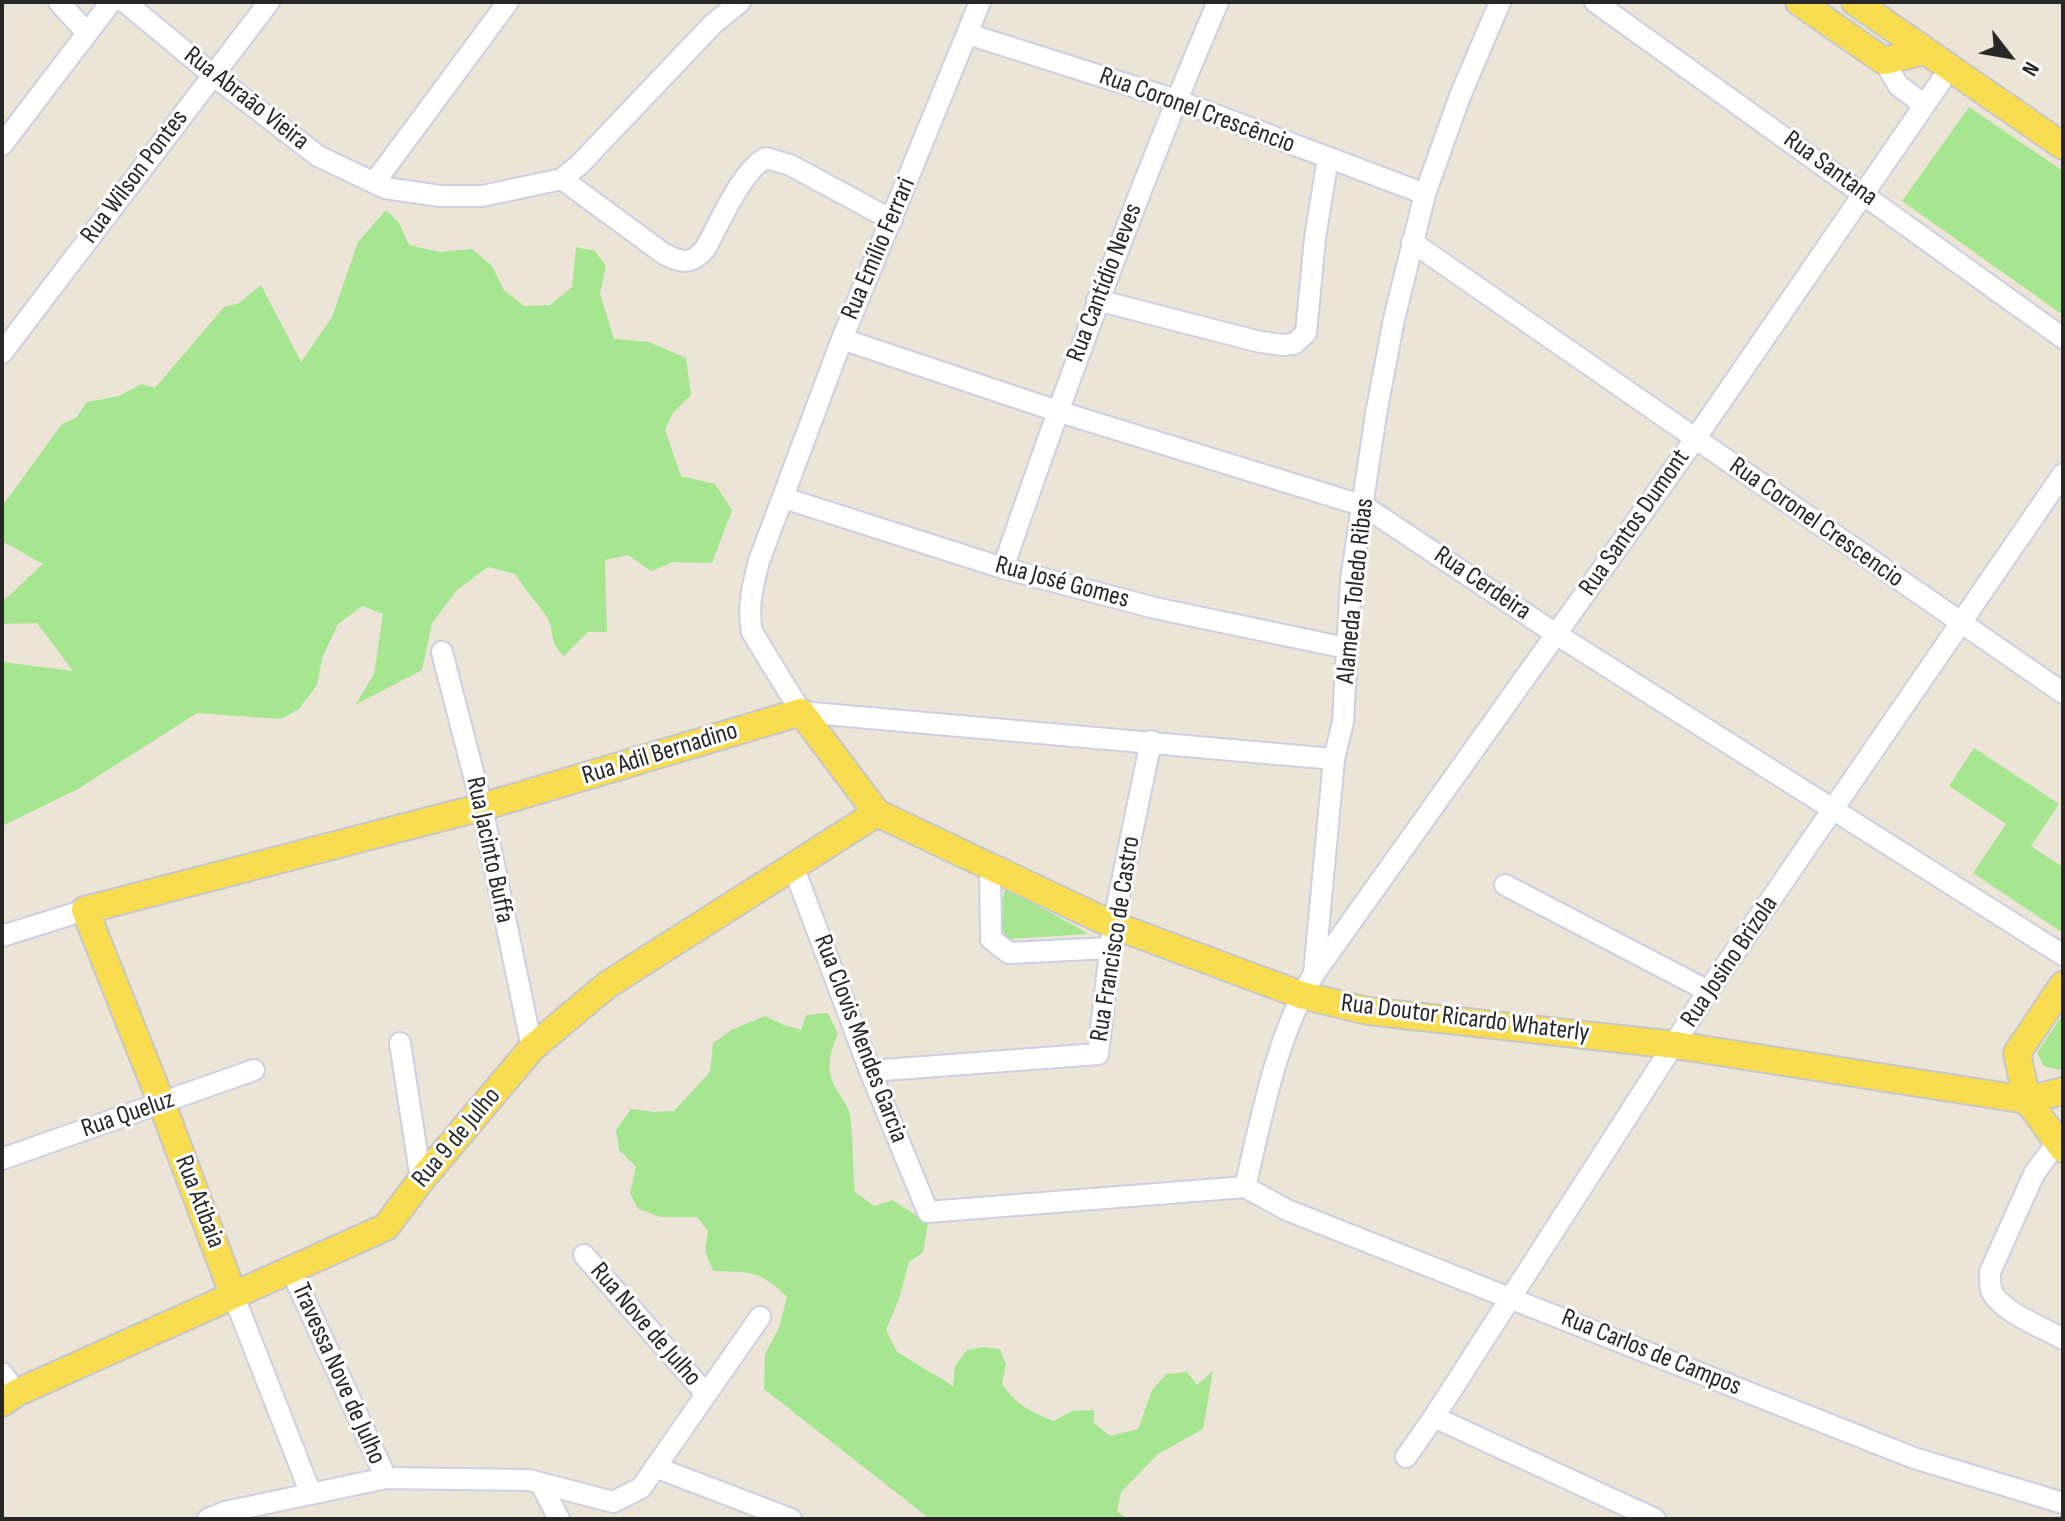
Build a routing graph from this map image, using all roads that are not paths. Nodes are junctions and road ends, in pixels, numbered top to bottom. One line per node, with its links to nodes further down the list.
1 (59, 2): 13 (street)
2 (111, 2): 13 (street)
3 (125, 2): 18 (street, Rua Abraão Vieira)
4 (269, 2): 18 (street, Rua Wilson Pontes)
5 (508, 2): 25 (street)
6 (740, 2): 24 (street)
7 (980, 2): 14 (street, Rua Emílio Ferrari)
8 (1218, 2): 19 (street, Rua Cantídio Neves)
9 (1500, 2): 27 (street, Alameda Toledo Ribas)
10 (1595, 2): 26 (street, Rua Santana)
11 (1799, 2): 16 (main road)
12 (1855, 2): 15 (main road)
13 (86, 32): 21 (street)
14 (968, 34): 19 (street, Rua Coronel Crescêncio); 28 (street, Rua Emílio Ferrari)
15 (1925, 51): 16 (main road); 17 (main road)
16 (1884, 61): 20 (street)
17 (1950, 68): 20 (street, Rua Santos Dumont); 22 (main road)
18 (213, 75): 25 (street, Rua Abraão Vieira); 33 (street, Rua Wilson Pontes)
19 (1176, 100): 23 (street, Rua Coronel Crescêncio); 30 (street, Rua Cantídio Neves)
20 (1924, 105): 26 (street, Rua Santos Dumont)
21 (2, 145)
22 (2063, 146)
23 (1328, 158): 27 (street, Rua Coronel Crescêncio); 30 (street)
24 (562, 179): 25 (street, Rua Abraão Vieira); 28 (street)
25 (374, 183)
26 (1863, 192): 31 (street, Rua Santana); 35 (street, Rua Santos Dumont)
27 (1425, 194): 29 (street, Alameda Toledo Ribas)
28 (892, 220): 32 (street, Rua Emílio Ferrari)
29 (1412, 242): 35 (street, Rua Coronel Crescencio); 38 (street, Alameda Toledo Ribas)
30 (1097, 300): 34 (street, Rua Cantídio Neves)
31 (2063, 338)
32 (842, 339): 34 (street, Rua Cerdeira); 37 (street, Rua Emílio Ferrari)
33 (2, 353)
34 (1057, 411): 38 (street, Rua Cerdeira); 39 (street, Rua Cantídio Neves)
35 (1695, 439): 40 (street, Rua Coronel Crescencio); 41 (street, Rua Santos Dumont)
36 (2063, 474): 40 (street, Rua Josino Brizola)
37 (784, 498): 39 (street, Rua José Gomes); 45 (street, Rua Emílio Ferrari)
38 (1364, 506): 41 (street, Rua Cerdeira); 42 (street, Alameda Toledo Ribas)
39 (1003, 568): 42 (street, Rua José Gomes)
40 (1961, 624): 44 (street, Rua Coronel Crescencio); 49 (street, Rua Josino Brizola)
41 (1556, 634): 49 (street, Rua Cerdeira); 58 (street, Rua Santos Dumont)
42 (1346, 648): 47 (street, Alameda Toledo Ribas)
43 (442, 652): 48 (street, Rua Jacinto Buffa)
44 (2063, 693)
45 (801, 712): 46 (street, Rua Adil Bernadino); 48 (main road, Rua Adil Bernadino); 50 (main road)
46 (1151, 741): 47 (street, Rua Adil Bernadino); 56 (street, Rua Francisco de Castro)
47 (1334, 759): 58 (street, Alameda Toledo Ribas)
48 (482, 807): 54 (main road, Rua Adil Bernadino); 63 (street, Rua Jacinto Buffa)
49 (1834, 810): 57 (street, Rua Cerdeira); 60 (street, Rua Josino Brizola)
50 (877, 813): 51 (main road, Rua Doutor Ricardo Whaterly); 52 (main road, Rua 9 de Julho)
51 (990, 865): 56 (main road, Rua Doutor Ricardo Whaterly); 56 (street)
52 (793, 866): 63 (main road, Rua 9 de Julho); 65 (street, Rua Clovis Mendes Garcia)
53 (1505, 885): 60 (street)
54 (85, 910): 55 (street, Rua Adil Bernadino); 68 (main road, Rua Atibaia)
55 (2, 936)
56 (1111, 937): 58 (main road, Rua Doutor Ricardo Whaterly); 65 (street, Rua Francisco de Castro)
57 (2063, 955)
58 (1307, 985): 62 (main road, Rua Doutor Ricardo Whaterly); 72 (street, Alameda Toledo Ribas)
59 (2063, 985): 67 (main road)
60 (1708, 991): 62 (street, Rua Josino Brizola)
61 (400, 1043): 71 (street)
62 (1675, 1045): 67 (main road, Rua Doutor Ricardo Whaterly); 76 (street, Rua Josino Brizola)
63 (532, 1048): 71 (main road, Rua 9 de Julho)
64 (254, 1070): 68 (street, Rua Queluz)
65 (870, 1071): 72 (street, Rua Clovis Mendes Garcia)
66 (2063, 1091): 67 (main road)
67 (2027, 1100): 69 (main road)
68 (162, 1104): 70 (street, Rua Queluz); 75 (main road, Rua Atibaia)
69 (2061, 1145): 78 (street)
70 (2, 1159)
71 (421, 1180): 74 (main road, Rua 9 de Julho)
72 (1245, 1187): 76 (street, Rua Carlos de Campos)
73 (584, 1255): 80 (street, Rua Nove de Julho)
74 (291, 1270): 75 (main road, Rua 9 de Julho); 84 (street, Travessa Nove de Julho)
75 (233, 1294): 79 (main road, Rua 9 de Julho); 86 (street, Rua Atibaia)
76 (1511, 1297): 81 (street, Rua Josino Brizola); 87 (street, Rua Carlos de Campos)
77 (760, 1317): 80 (street)
78 (2063, 1339)
79 (7, 1389)
80 (706, 1394): 83 (street)
81 (1434, 1417): 82 (street, Rua Josino Brizola); 91 (street)
82 (1406, 1457)
83 (655, 1467): 85 (street); 90 (street)
84 (386, 1478): 85 (street); 86 (street)
85 (541, 1484): 89 (street)
86 (311, 1494): 88 (street)
87 (2063, 1503)
88 (208, 1519)
89 (559, 1519)
90 (791, 1519)
91 (1655, 1519)

